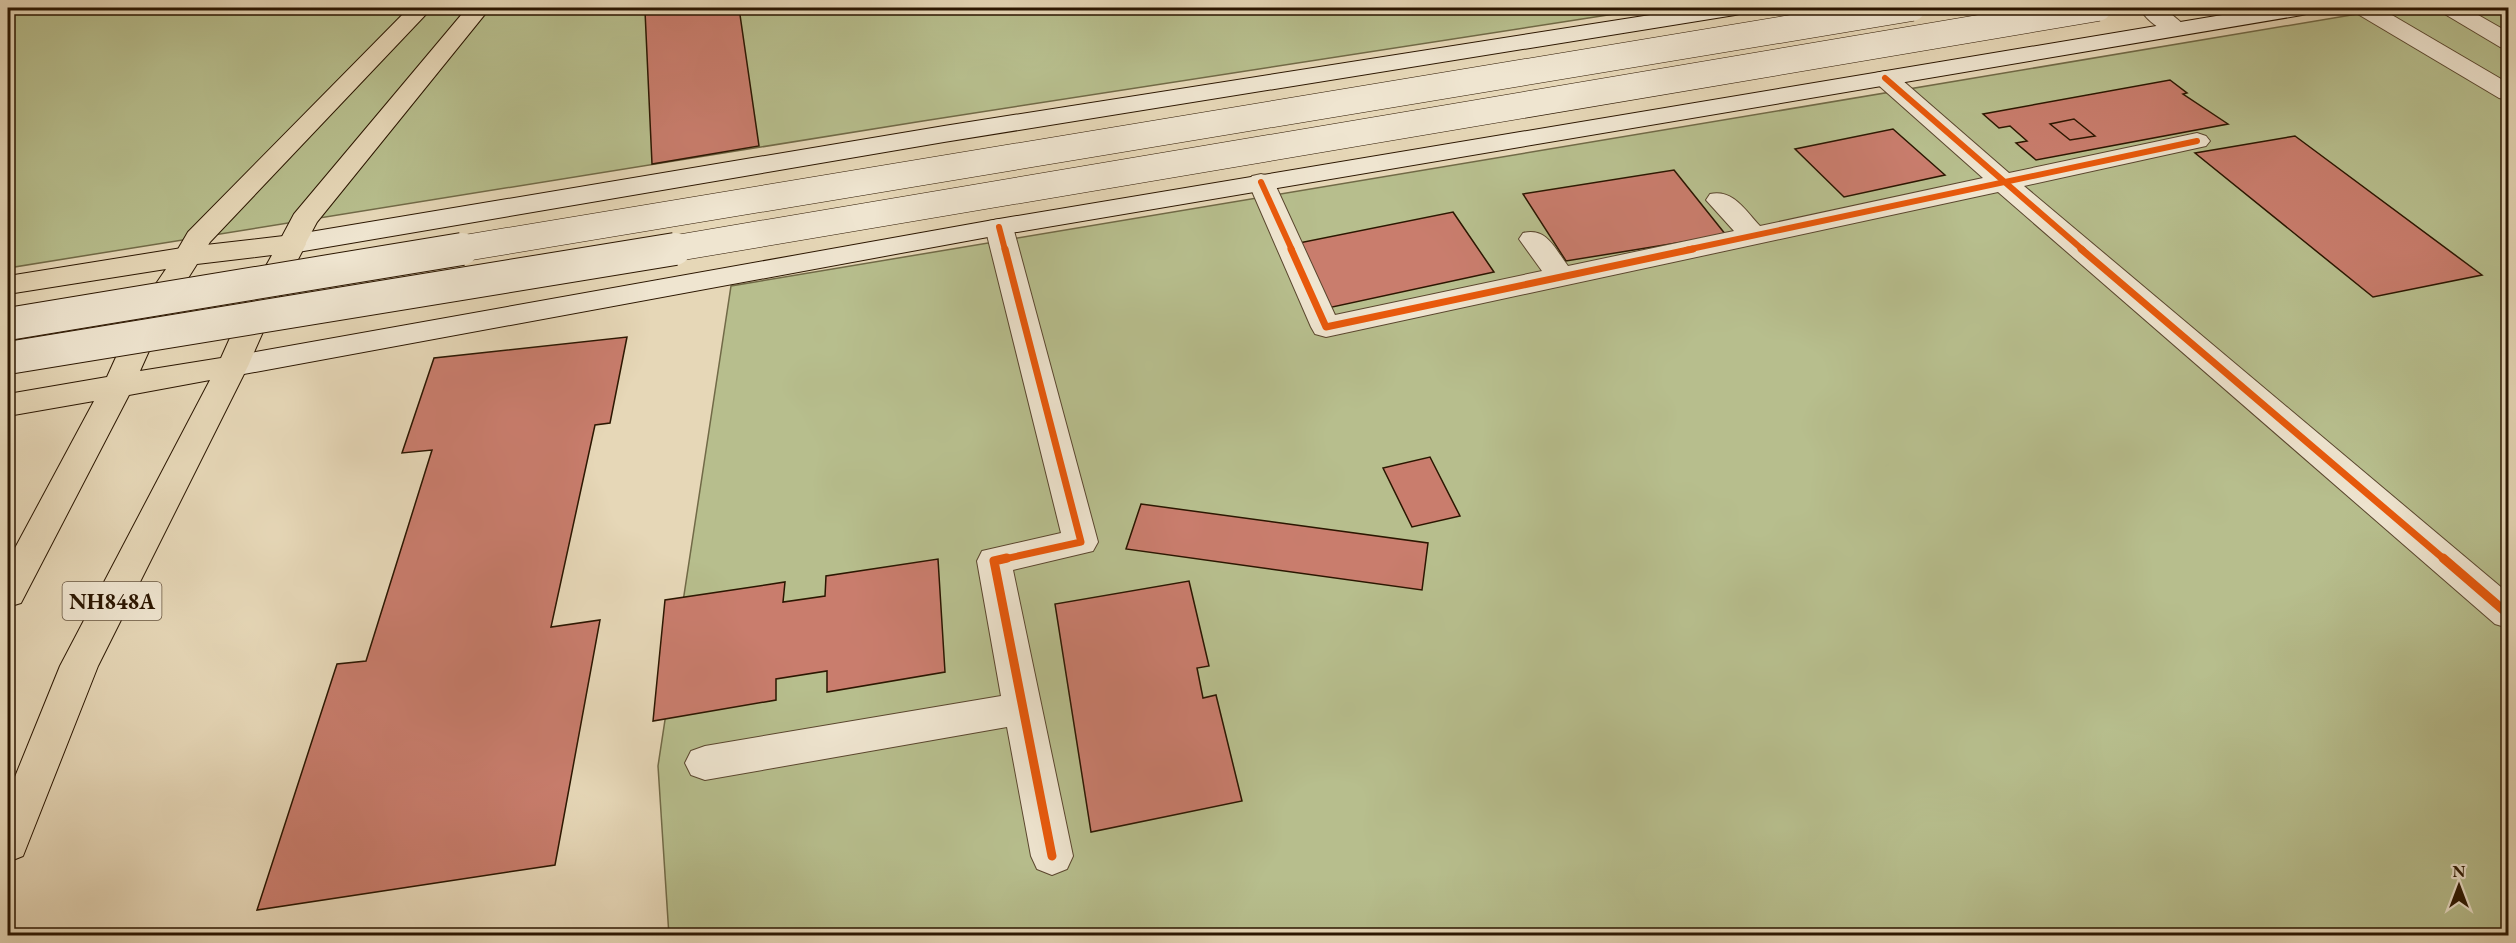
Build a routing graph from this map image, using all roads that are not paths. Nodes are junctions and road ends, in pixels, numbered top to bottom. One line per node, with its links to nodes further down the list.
1 (421, 8): 23 (main road)
2 (479, 8): 22 (main road)
3 (1735, 8): 22 (main road)
4 (1912, 8): 26 (main road, bridge)
5 (2098, 8): 27 (main road, bridge)
6 (2150, 8): 11 (main road)
7 (2302, 8): 10 (main road)
8 (2364, 8): 14 (main road)
9 (2451, 8): 12 (main road)
10 (2235, 13): 11 (main road)
11 (2177, 28): 13 (main road)
12 (2508, 42)
13 (1886, 78): 16 (main road); 17 (main road)
14 (2508, 93)
15 (2197, 141): 17 (main road)
16 (1261, 182): 19 (main road); 24 (main road)
17 (2003, 182): 20 (main road); 32 (main road)
18 (1720, 200): 20 (main road)
19 (999, 227): 28 (main road); 33 (main road)
20 (1754, 236): 24 (main road)
21 (1533, 239): 24 (main road)
22 (292, 244): 23 (main road); 28 (main road)
23 (188, 256): 25 (main road); 29 (main road)
24 (1561, 277)
25 (8, 285)
26 (8, 324)
27 (8, 358)
28 (233, 366): 29 (main road); 35 (main road, NH848A)
29 (118, 386): 30 (main road); 31 (main road)
30 (8, 405)
31 (8, 593)
32 (2508, 614)
33 (1023, 708): 34 (main road); 36 (main road)
34 (705, 763)
35 (8, 843)
36 (1052, 856)

